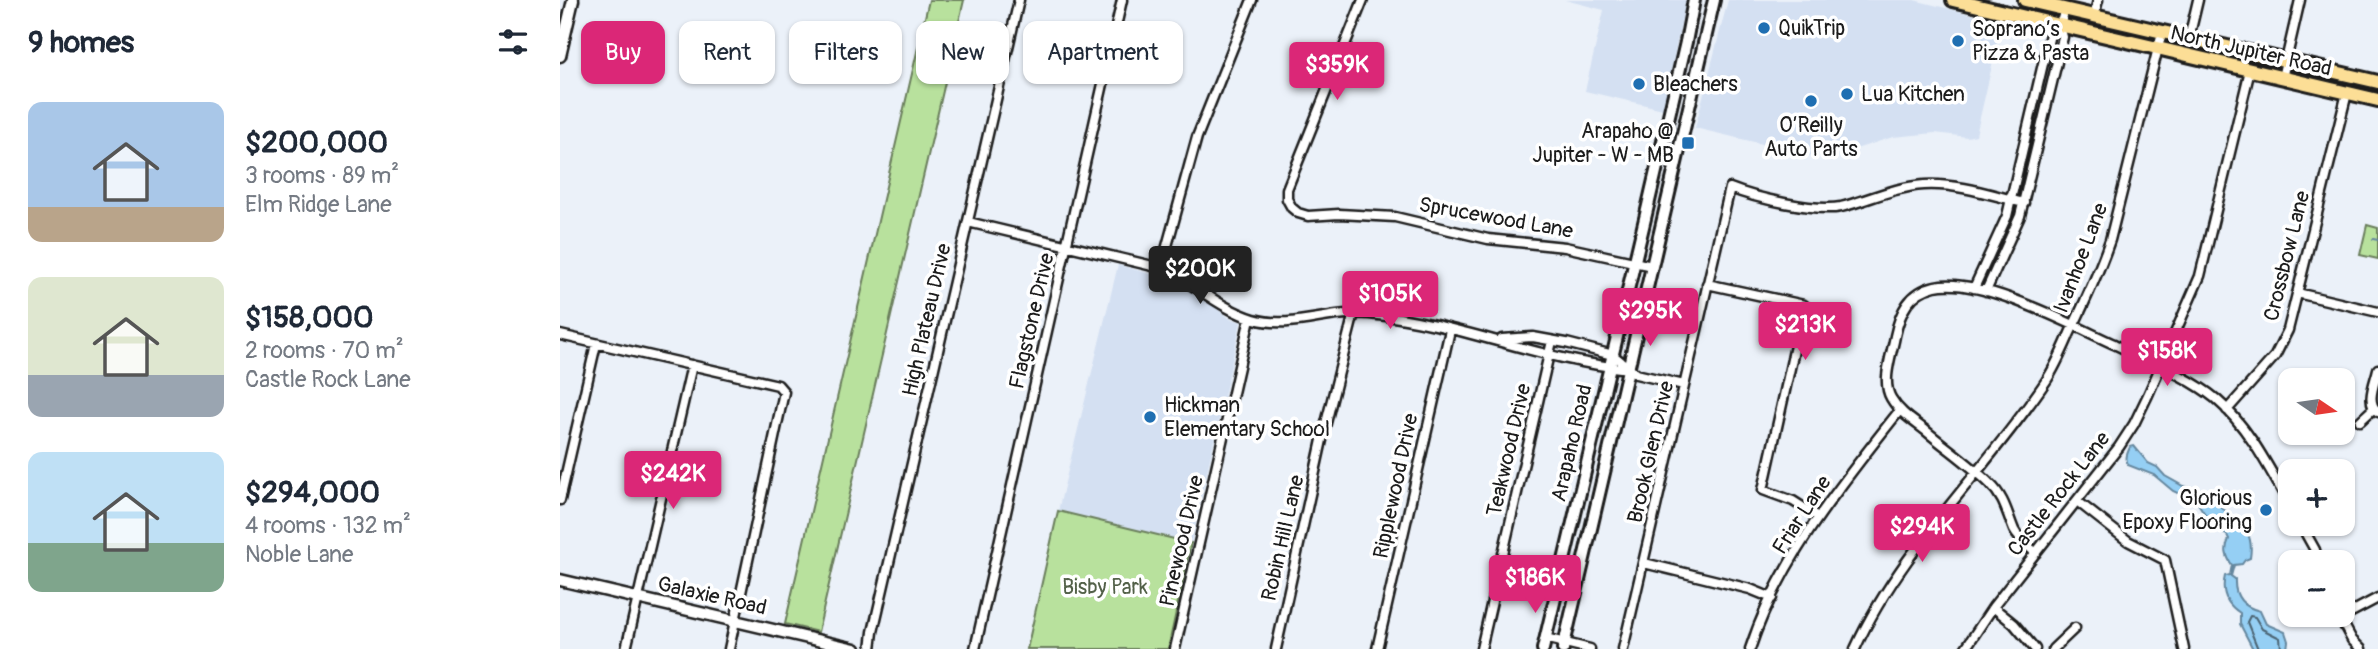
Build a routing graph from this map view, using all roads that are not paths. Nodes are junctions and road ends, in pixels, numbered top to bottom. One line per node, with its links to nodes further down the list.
1 (573, 0): 19 (street)
2 (1019, 0): 30 (street, High Plateau Drive)
3 (1122, 0): 31 (street, Flagstone Drive)
4 (1252, 0): 34 (street)
5 (1363, 0): 32 (street, Sprucewood Lane)
6 (1694, 0): 26 (main road, Arapaho Road)
7 (1714, 0): 27 (main road, Arapaho Road)
8 (1952, 0): 15 (main road, North Jupiter Road)
9 (2025, 0): 13 (main road, North Jupiter Road)
10 (2098, 0): 14 (street)
11 (2198, 0): 17 (street)
12 (2300, 0): 20 (street)
13 (2065, 9): 14 (main road, North Jupiter Road); 15 (street)
14 (2094, 16): 16 (main road, North Jupiter Road)
15 (2060, 26): 18 (main road, North Jupiter Road); 28 (street); 29 (street)
16 (2162, 32): 17 (main road, North Jupiter Road); 18 (street, Ivanhoe Lane)
17 (2189, 38): 20 (main road, North Jupiter Road)
18 (2158, 48): 21 (main road, North Jupiter Road); 42 (street, Ivanhoe Lane)
19 (560, 56)
20 (2286, 61): 22 (street); 23 (main road, North Jupiter Road)
21 (2250, 70): 22 (main road, North Jupiter Road); 52 (street, Castle Rock Lane)
22 (2282, 78): 24 (main road, North Jupiter Road)
23 (2378, 84): 25 (street)
24 (2347, 93): 25 (main road, North Jupiter Road); 38 (street, Crossbow Lane)
25 (2376, 100)
26 (1667, 125): 27 (main road); 32 (main road, Arapaho Road)
27 (1684, 128): 33 (main road, Arapaho Road)
28 (2011, 200): 29 (street, Brook Glen Drive); 35 (street, Brook Glen Drive); 36 (street)
29 (2024, 203): 37 (street)
30 (968, 222): 31 (street); 81 (street, High Plateau Drive)
31 (1067, 245): 34 (street); 82 (street, Flagstone Drive)
32 (1635, 262): 33 (street, Sprucewood Lane); 49 (main road, Arapaho Road)
33 (1652, 266): 53 (main road, Arapaho Road)
34 (1160, 268): 41 (street)
35 (1707, 284): 55 (street, Brook Glen Drive); 64 (street)
36 (1975, 288): 37 (street); 56 (street)
37 (1986, 291): 42 (street)
38 (2297, 293): 39 (street); 57 (street, Crossbow Lane)
39 (2378, 312)
40 (1354, 313): 41 (street); 43 (street); 84 (street, Robin Hill Lane)
41 (1250, 318): 83 (street, Pinewood Drive)
42 (2074, 326): 52 (street); 60 (street, Ivanhoe Lane)
43 (1450, 330): 45 (street); 85 (street, Ripplewood Drive)
44 (560, 335): 47 (street)
45 (1499, 341): 46 (street); 48 (street)
46 (1552, 341): 48 (street, Teakwood Drive); 49 (street)
47 (596, 344): 50 (street); 62 (street)
48 (1549, 355): 51 (street); 86 (street, Teakwood Drive)
49 (1613, 355): 51 (main road, Arapaho Road); 53 (street)
50 (692, 365): 68 (street); 73 (street)
51 (1610, 367): 53 (street); 76 (main road, Arapaho Road)
52 (2161, 367): 57 (street); 63 (street, Castle Rock Lane)
53 (1629, 369): 55 (street); 77 (main road, Arapaho Road)
54 (2378, 369): 58 (street)
55 (1684, 384): 66 (street, Brook Glen Drive)
56 (1900, 410): 60 (street); 64 (street, Friar Lane)
57 (2227, 410): 61 (street)
58 (2376, 410): 59 (street)
59 (2360, 421)
60 (1975, 471): 65 (street); 90 (street, Ivanhoe Lane)
61 (2278, 485)
62 (560, 500)
63 (2077, 500): 65 (street, Castle Rock Lane); 94 (street)
64 (1818, 517): 69 (street, Friar Lane)
65 (2036, 553): 71 (street, Castle Rock Lane)
66 (1644, 563): 69 (street); 88 (street, Brook Glen Drive)
67 (560, 580): 68 (street, Galaxie Road)
68 (638, 598): 73 (street, Galaxie Road); 78 (street)
69 (1772, 598): 89 (street, Friar Lane)
70 (2378, 598): 72 (street)
71 (1993, 607): 91 (street, Castle Rock Lane); 92 (street)
72 (2355, 609)
73 (735, 621): 79 (street); 80 (street, Galaxie Road)
74 (2345, 627): 95 (street)
75 (2075, 628): 93 (street)
76 (1544, 644): 77 (street)
77 (1563, 646): 87 (street)
78 (626, 649)
79 (729, 649)
80 (855, 649)
81 (872, 649)
82 (975, 649)
83 (1175, 649)
84 (1276, 649)
85 (1377, 649)
86 (1480, 649)
87 (1590, 649)
88 (1623, 649)
89 (1750, 649)
90 (1855, 649)
91 (1965, 649)
92 (2035, 649)
93 (2053, 649)
94 (2184, 649)
95 (2361, 649)

